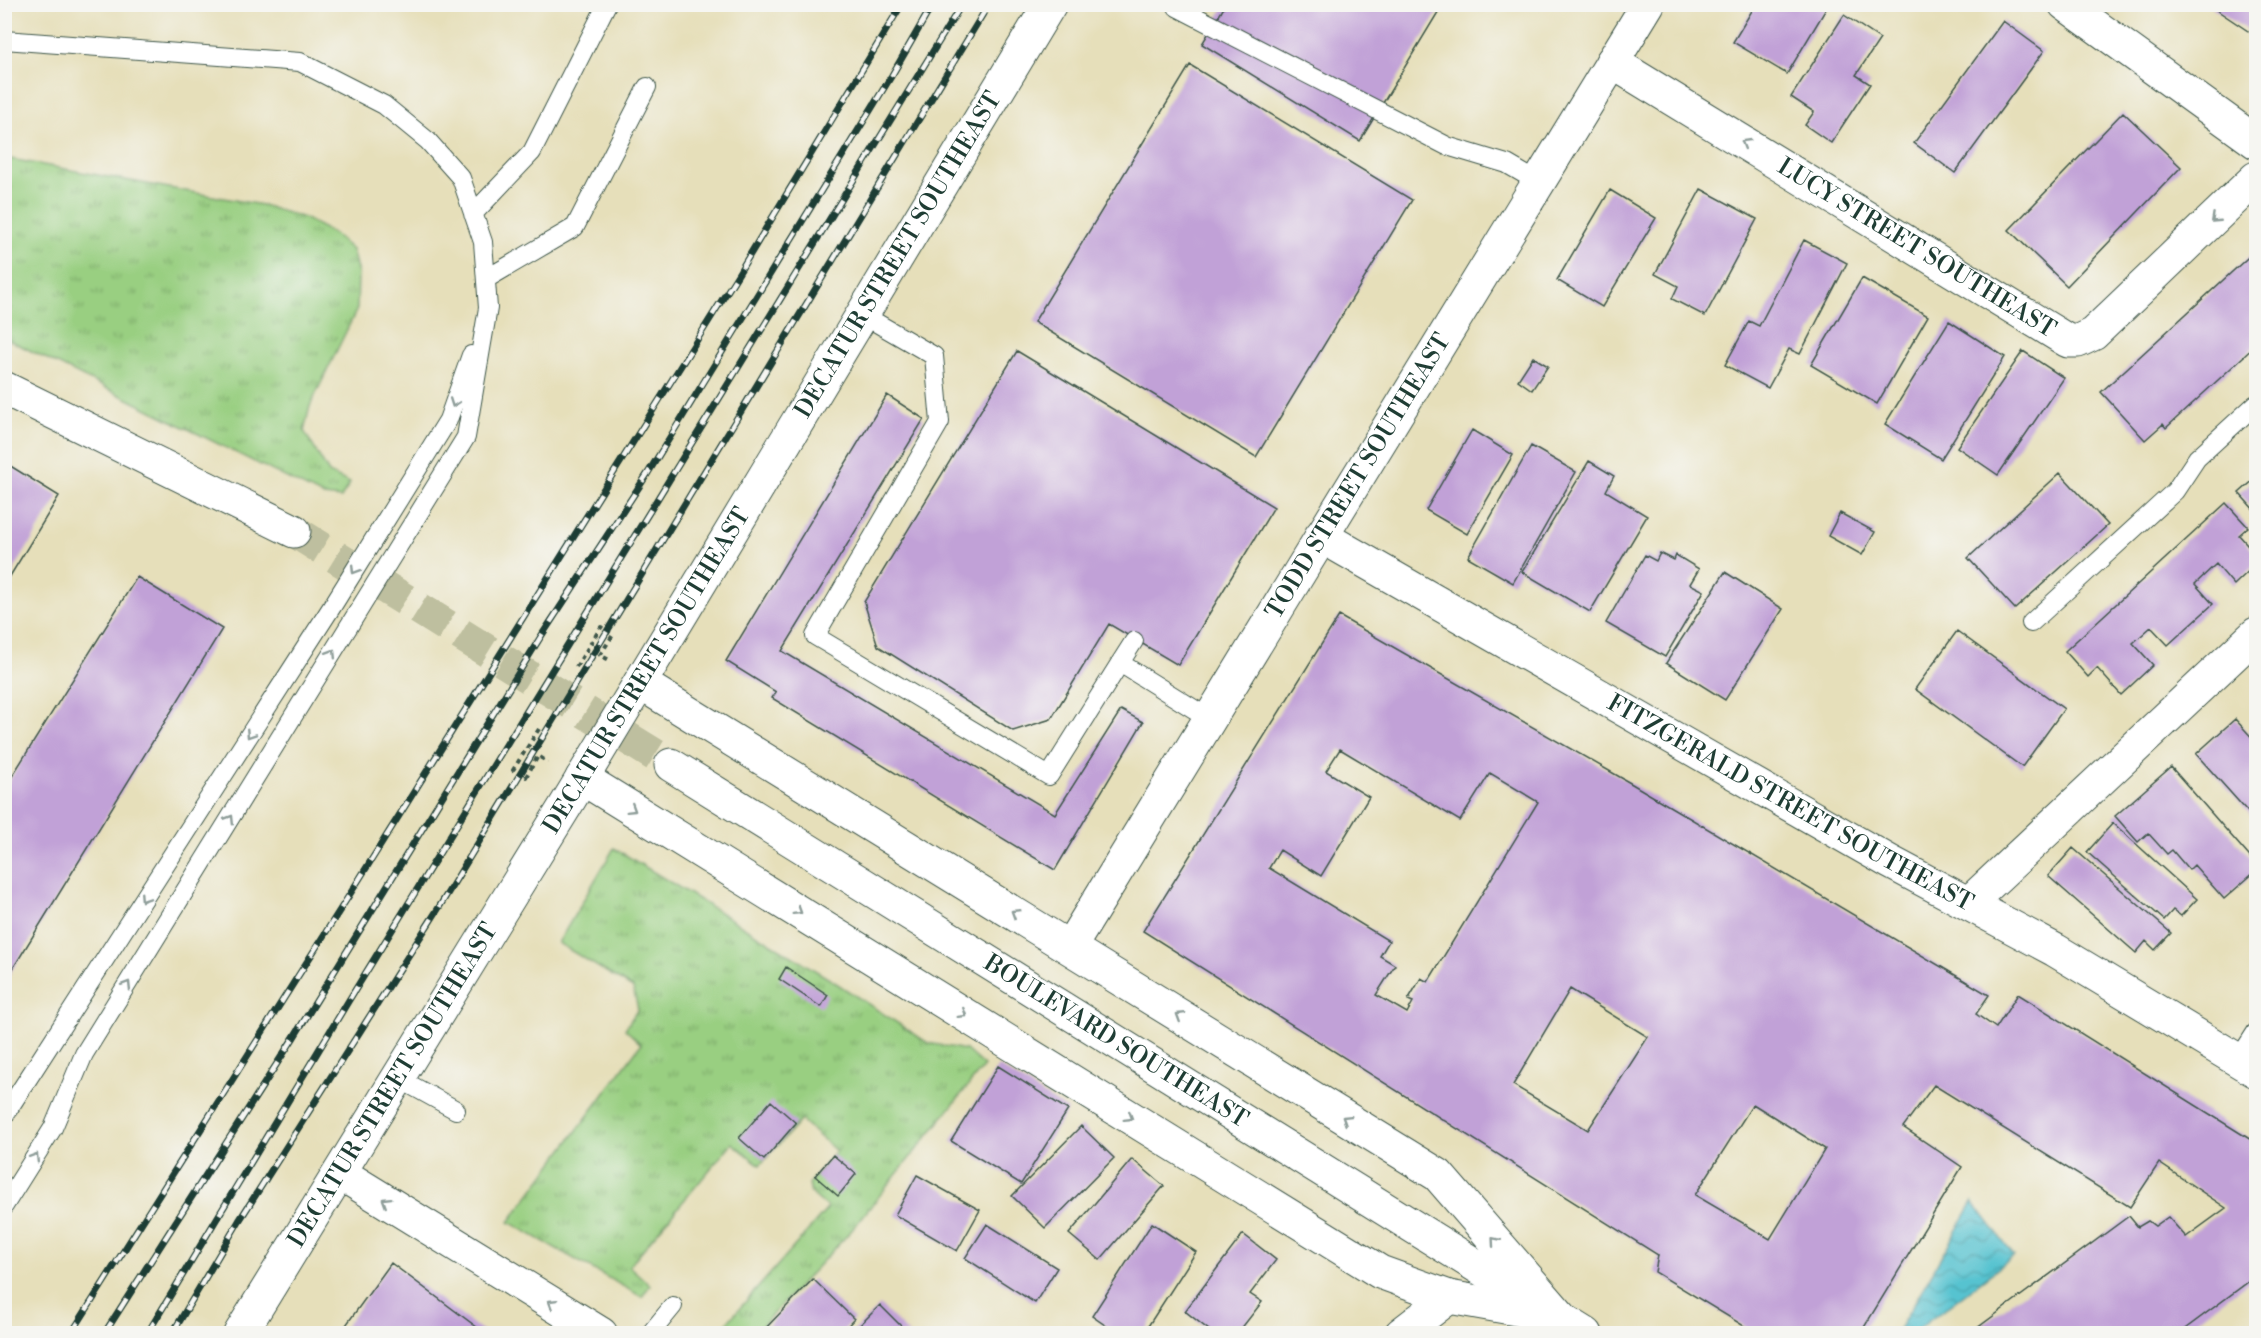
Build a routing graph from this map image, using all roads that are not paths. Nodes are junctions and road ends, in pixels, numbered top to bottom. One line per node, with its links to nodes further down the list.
1 (608, 4): 12 (lane)
2 (1050, 4): 15 (main road, DECATUR STREET SOUTHEAST)
3 (1648, 4): 7 (main road, TODD STREET SOUTHEAST)
4 (2066, 4): 9 (main road)
5 (1177, 7): 11 (lane)
6 (4, 40): 12 (lane)
7 (1612, 62): 10 (main road, LUCY STREET SOUTHEAST, one-way to 7); 11 (main road, TODD STREET SOUTHEAST)
8 (647, 87): 13 (lane)
9 (2256, 142)
10 (2256, 178)
11 (1538, 182): 19 (main road, TODD STREET SOUTHEAST)
12 (473, 214): 13 (lane)
13 (486, 279): 14 (lane)
14 (488, 308): 34 (lane, one-way to 34); 36 (lane, one-way to 14)
15 (863, 315): 23 (lane); 24 (main road, DECATUR STREET SOUTHEAST)
16 (4, 388): 18 (main road)
17 (2256, 404): 20 (lane)
18 (294, 531)
19 (1322, 537): 25 (main road, TODD STREET SOUTHEAST); 28 (main road, FITZGERALD STREET SOUTHEAST)
20 (2031, 623)
21 (2256, 634): 28 (main road)
22 (1134, 641): 23 (lane)
23 (1120, 663): 25 (lane)
24 (639, 683): 27 (main road, DECATUR STREET SOUTHEAST); 29 (main road, one-way to 24)
25 (1209, 719): 29 (main road, TODD STREET SOUTHEAST)
26 (671, 765): 39 (main road, BOULEVARD SOUTHEAST)
27 (582, 778): 32 (main road, DECATUR STREET SOUTHEAST); 37 (main road, one-way to 37)
28 (1969, 903): 31 (main road, FITZGERALD STREET SOUTHEAST)
29 (1070, 947): 39 (main road, one-way to 29)
30 (2256, 1032): 31 (lane)
31 (2247, 1066)
32 (398, 1078): 33 (lane); 35 (main road, DECATUR STREET SOUTHEAST)
33 (456, 1110)
34 (4, 1116)
35 (340, 1173): 40 (main road, DECATUR STREET SOUTHEAST); 41 (main road, one-way to 35)
36 (4, 1206)
37 (1449, 1297): 39 (main road); 43 (main road)
38 (673, 1306): 42 (lane)
39 (1574, 1325)
40 (240, 1334)
41 (602, 1334)
42 (650, 1334)
43 (1401, 1334)

